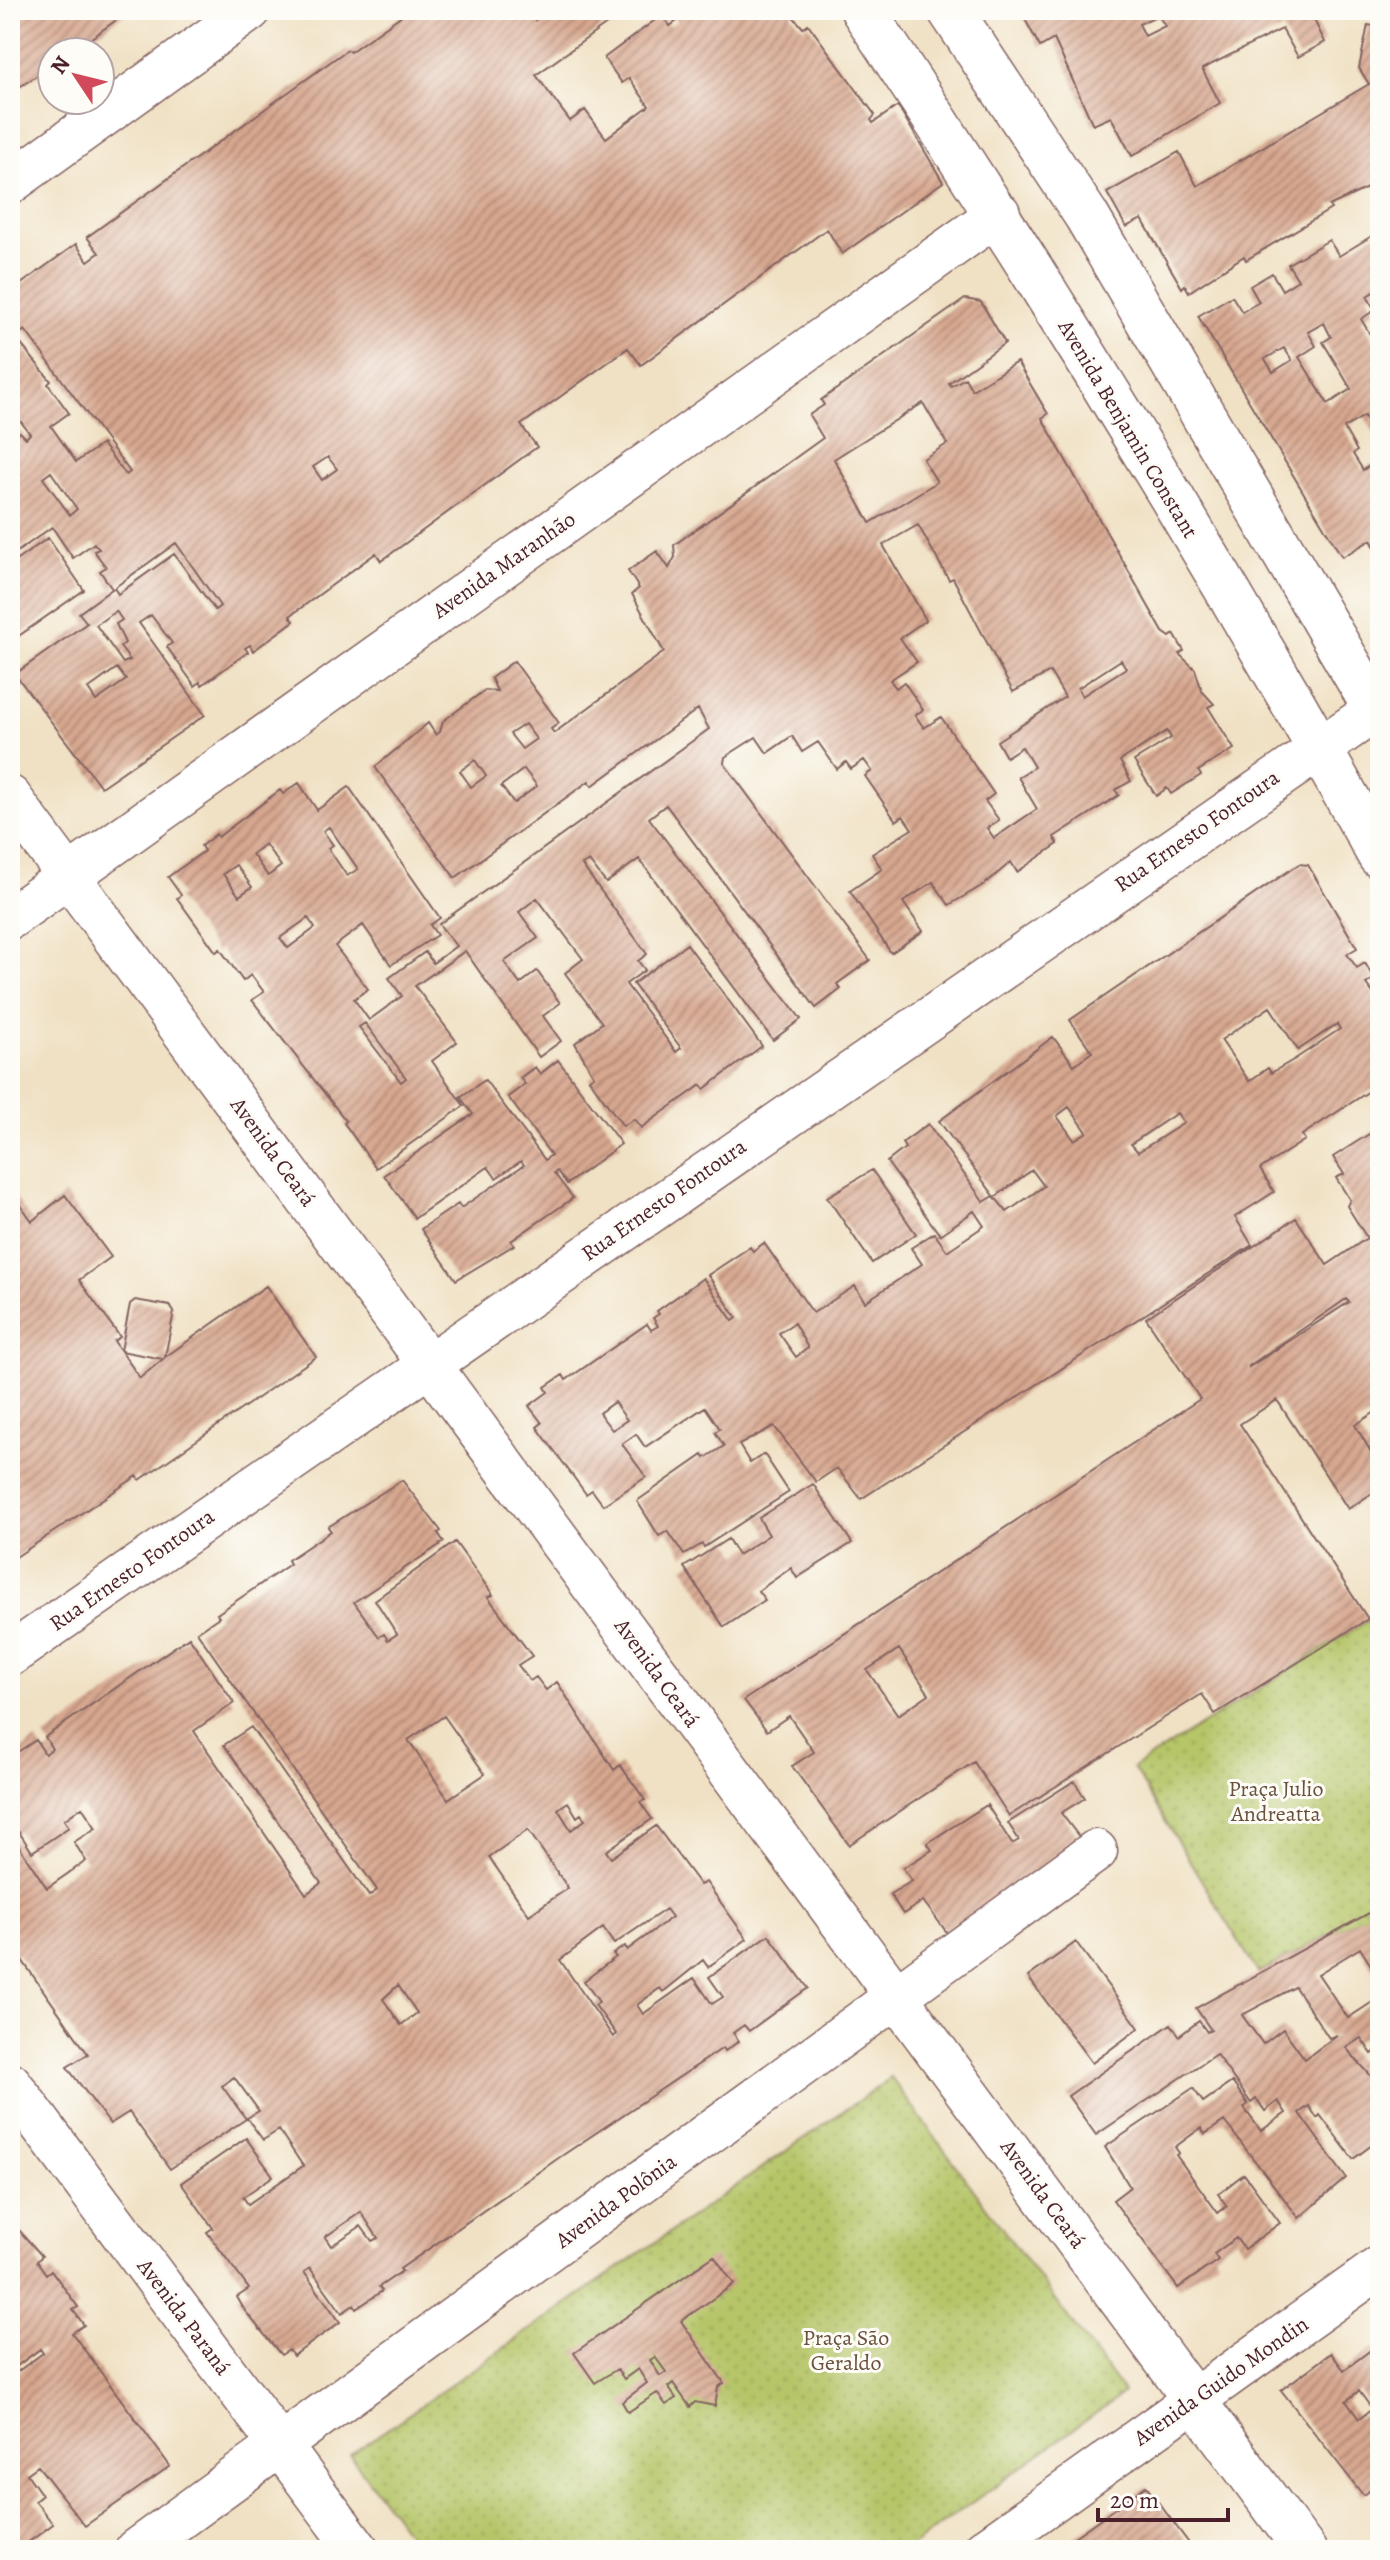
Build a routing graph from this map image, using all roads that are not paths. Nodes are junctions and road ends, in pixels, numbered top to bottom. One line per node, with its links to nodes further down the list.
1 (250, 10): 4 (street)
2 (863, 10): 5 (main road, Avenida Benjamin Constant)
3 (950, 10): 6 (main road)
4 (10, 183)
5 (999, 213): 7 (main road, Avenida Benjamin Constant); 10 (street, Avenida Maranhão)
6 (1378, 711): 7 (street, Rua Ernesto Fontoura)
7 (1319, 747): 9 (main road, Avenida Benjamin Constant); 12 (street, Rua Ernesto Fontoura)
8 (10, 797): 10 (street, Avenida Ceará)
9 (1380, 856)
10 (68, 876): 11 (street, Avenida Maranhão); 12 (street, Avenida Ceará)
11 (10, 918)
12 (428, 1363): 13 (street, Rua Ernesto Fontoura); 15 (street, Avenida Ceará)
13 (10, 1655)
14 (1096, 1851): 15 (street, Avenida Polônia)
15 (897, 1997): 18 (street, Avenida Ceará); 19 (street, Avenida Polônia)
16 (10, 2083): 19 (street, Avenida Paraná)
17 (1380, 2267): 18 (street, Avenida Guido Mondin)
18 (1194, 2400): 22 (street, Avenida Guido Mondin); 23 (street, Avenida Ceará)
19 (280, 2445): 20 (street, Avenida Polônia); 21 (street, Avenida Paraná)
20 (136, 2550)
21 (358, 2550)
22 (984, 2550)
23 (1305, 2550)

